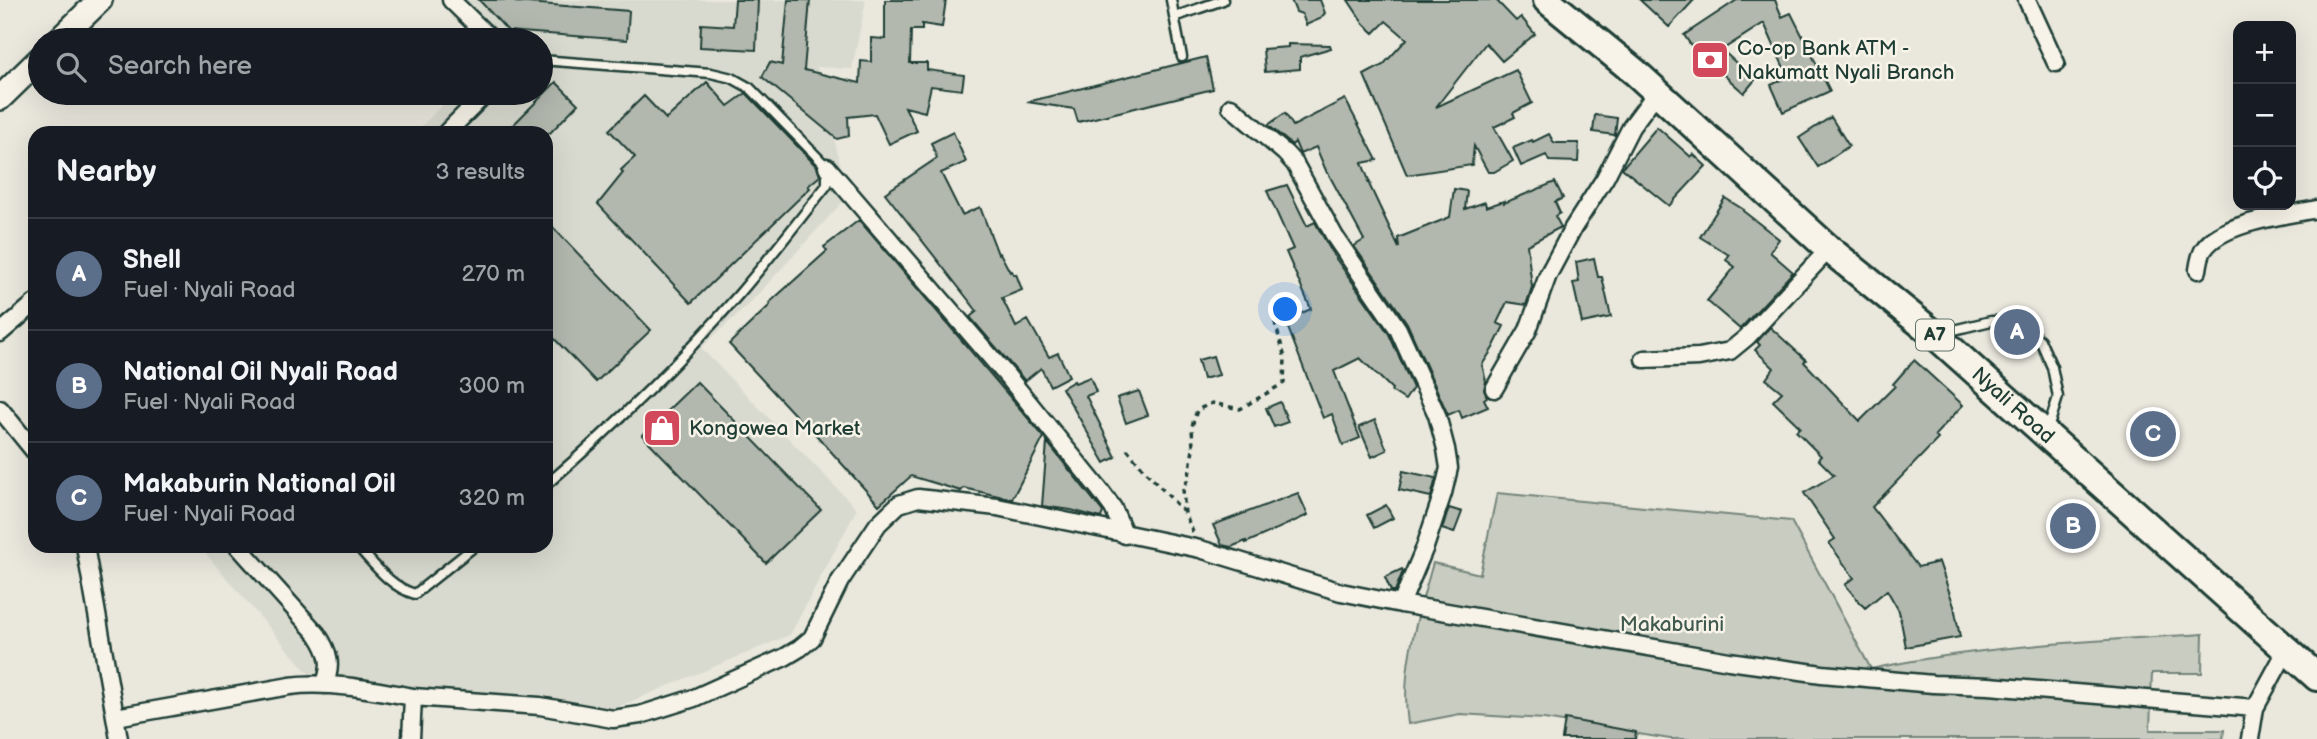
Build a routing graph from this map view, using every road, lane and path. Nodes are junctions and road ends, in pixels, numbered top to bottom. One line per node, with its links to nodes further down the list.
1 (100, 0): 8 (main road)
2 (451, 0): 9 (street)
3 (1171, 0): 7 (lane)
4 (1223, 0): 7 (lane)
5 (1546, 0): 14 (highway, Nyali Road / A7)
6 (2027, 0): 12 (street)
7 (1174, 17): 10 (lane)
8 (71, 28)
9 (480, 28)
10 (1181, 57)
11 (553, 62): 19 (lane)
12 (2056, 63)
13 (28, 71): 15 (main road)
14 (1657, 92): 21 (highway, Nyali Road / A7); 28 (street)
15 (0, 99)
16 (474, 105): 18 (street)
17 (1231, 107): 41 (street)
18 (453, 126)
19 (827, 167): 33 (lane); 35 (street)
20 (2317, 209): 22 (street)
21 (1829, 249): 26 (highway, Nyali Road / A7); 27 (street)
22 (2198, 270)
23 (28, 309): 25 (street)
24 (1274, 319): 34 (path)
25 (0, 333)
26 (1935, 335): 30 (highway, Nyali Road / A7); 30 (lane)
27 (1644, 359)
28 (1494, 389)
29 (0, 409): 31 (street)
30 (2047, 434): 42 (highway, Nyali Road / A7)
31 (28, 443)
32 (1127, 449): 34 (path)
33 (553, 478)
34 (1185, 514): 36 (path)
35 (1125, 535): 36 (street); 45 (street)
36 (1200, 549): 41 (street)
37 (86, 553): 47 (street)
38 (244, 553): 44 (street)
39 (364, 553): 40 (lane)
40 (466, 553)
41 (1401, 604): 46 (street)
42 (2286, 651): 43 (highway, Nyali Road / A7); 46 (street)
43 (2317, 677)
44 (324, 685): 45 (street); 47 (street)
45 (412, 697): 49 (street)
46 (2255, 708): 50 (street)
47 (116, 717): 48 (street)
48 (119, 739)
49 (411, 739)
50 (2250, 739)

